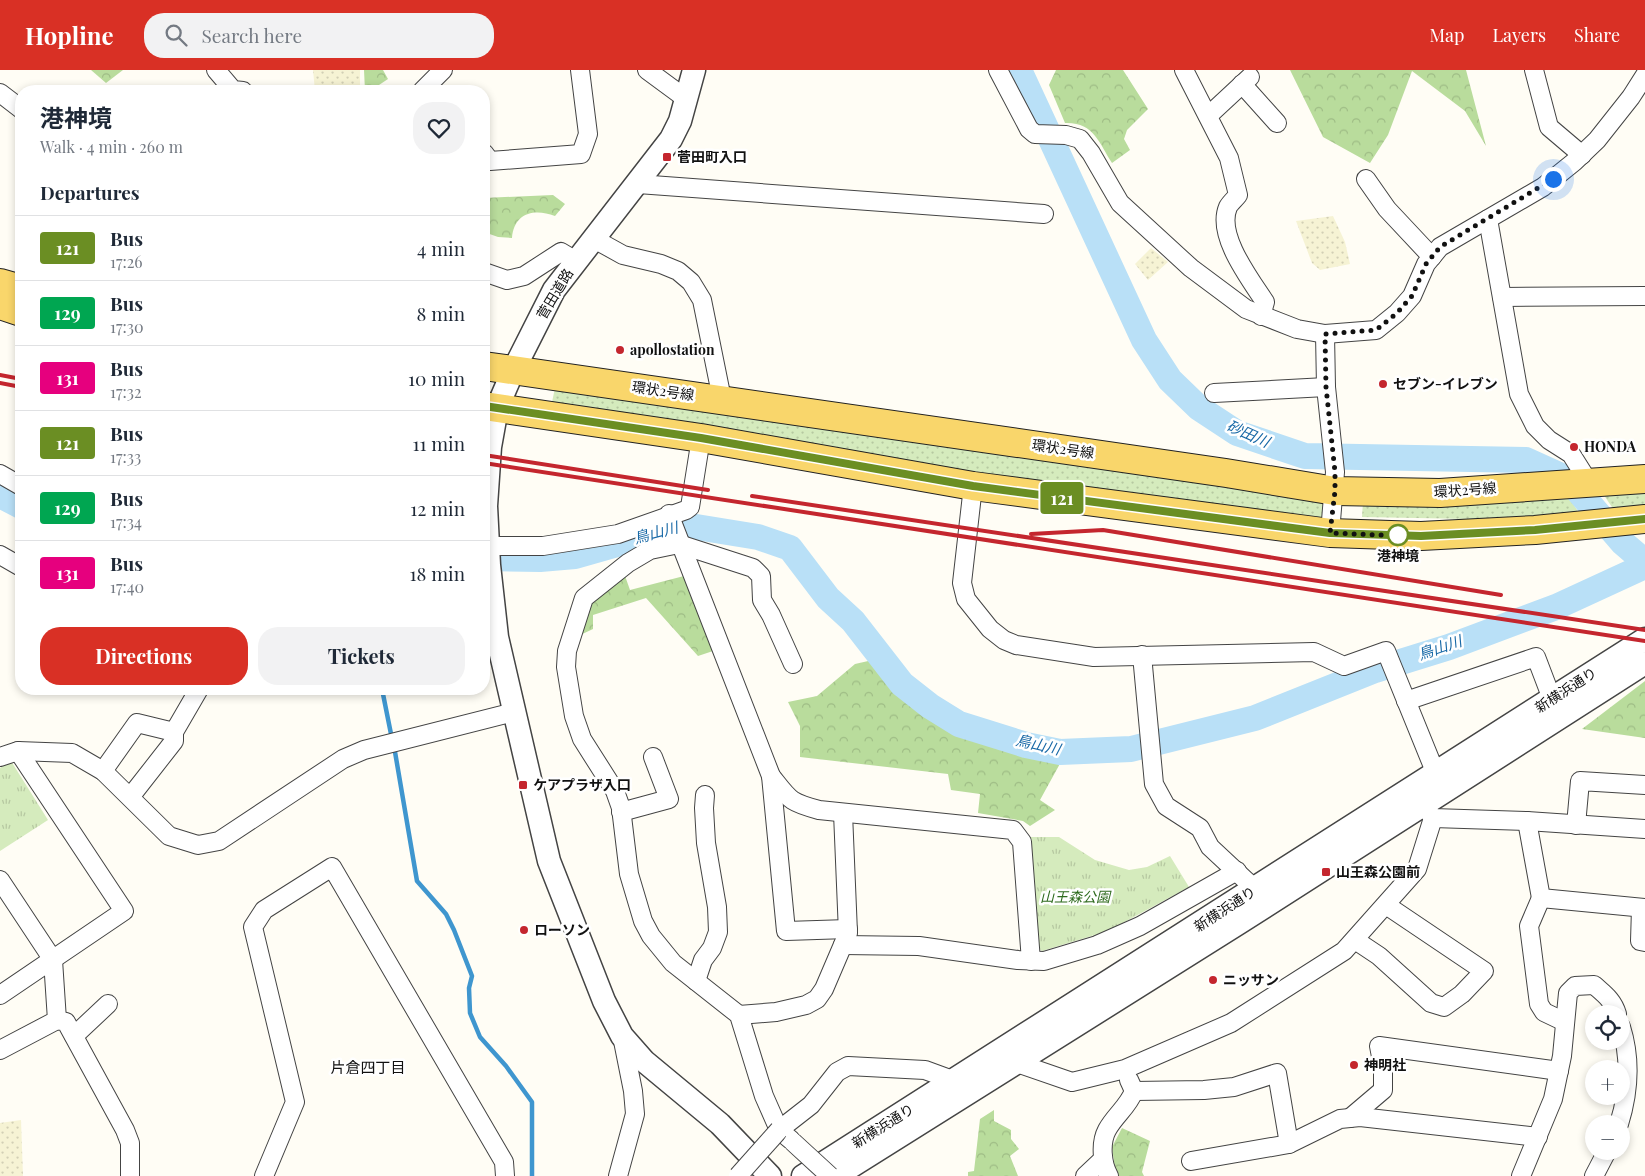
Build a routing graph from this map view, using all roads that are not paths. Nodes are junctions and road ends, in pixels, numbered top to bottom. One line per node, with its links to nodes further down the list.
1 (216, 70): 9 (street)
2 (580, 70): 17 (street)
3 (647, 70): 11 (street)
4 (694, 70): 11 (street, 菅田道路)
5 (998, 70): 34 (street)
6 (1184, 70): 14 (street)
7 (1534, 70): 16 (street)
8 (1645, 75): 12 (street)
9 (229, 85)
10 (0, 93): 13 (street)
11 (686, 98): 19 (street, 菅田道路)
12 (1638, 98): 16 (street)
13 (15, 104)
14 (1208, 116): 15 (street); 34 (street)
15 (1277, 123)
16 (1582, 155): 21 (street)
17 (490, 161)
18 (1366, 179): 23 (street)
19 (638, 184): 20 (street); 22 (street, 菅田道路)
20 (1044, 214)
21 (1488, 219): 23 (street); 31 (street)
22 (594, 239): 24 (street, 菅田道路); 42 (street)
23 (1432, 257): 37 (street)
24 (576, 261): 27 (street); 39 (street, 菅田道路)
25 (0, 264): 26 (main road)
26 (15, 268)
27 (490, 274)
28 (0, 283): 29 (main road)
29 (15, 287)
30 (1645, 296): 31 (street)
31 (1502, 297): 50 (street)
32 (0, 305): 33 (main road)
33 (15, 310)
34 (1262, 316): 37 (street)
35 (0, 322): 36 (main road)
36 (15, 326)
37 (1325, 334): 40 (street)
38 (490, 367): 39 (main road, 環状2号線)
39 (513, 371): 42 (main road, 環状2号線); 43 (street, 菅田道路)
40 (1326, 387): 41 (street); 47 (street)
41 (1214, 393)
42 (722, 399): 47 (main road, 環状2号線)
43 (490, 407): 44 (main road); 45 (street, 菅田道路)
44 (701, 438): 51 (main road); 52 (street)
45 (490, 447)
46 (0, 474): 49 (street)
47 (1335, 479): 50 (main road, 環状2号線); 54 (street)
48 (1645, 479): 50 (main road, 環状2号線)
49 (15, 481)
50 (1588, 481)
51 (973, 486): 54 (main road); 61 (street)
52 (669, 514): 55 (street); 57 (street)
53 (1638, 520): 54 (main road)
54 (1330, 533)
55 (680, 544): 63 (street); 74 (street); 78 (street)
56 (0, 555): 58 (street)
57 (490, 558)
58 (15, 564)
59 (490, 585): 67 (street, 菅田道路)
60 (1645, 639): 65 (street, 新横浜通り)
61 (1142, 655): 66 (street); 84 (street)
62 (1645, 663): 79 (street, 新横浜通り)
63 (794, 664)
64 (196, 695): 68 (street)
65 (1552, 699): 66 (street); 73 (street, 新横浜通り)
66 (1406, 702): 73 (street)
67 (514, 712): 77 (street); 103 (street, 菅田道路)
68 (174, 732): 72 (street); 77 (street)
69 (18, 751): 70 (street); 72 (street); 93 (street)
70 (0, 757)
71 (653, 757): 78 (street)
72 (103, 771): 77 (street)
73 (1436, 774): 79 (street); 86 (street, 新横浜通り)
74 (771, 776): 80 (street); 90 (street)
75 (1645, 785): 82 (street)
76 (705, 795): 95 (street)
77 (132, 796)
78 (621, 812): 95 (street)
79 (1428, 812): 81 (street); 88 (street); 106 (street, 新横浜通り)
80 (843, 813): 90 (street); 94 (street)
81 (1527, 821): 82 (street); 87 (street)
82 (1576, 825): 83 (street)
83 (1645, 829)
84 (1237, 871): 86 (street); 94 (street)
85 (0, 880): 93 (street)
86 (1256, 889): 109 (street, 新横浜通り)
87 (1541, 898): 89 (street); 101 (street)
88 (1386, 905): 91 (street); 91 (street)
89 (1643, 908): 92 (street)
90 (846, 937): 94 (street); 99 (street)
91 (1355, 940): 107 (street)
92 (1645, 942)
93 (53, 960): 96 (street); 100 (street)
94 (1031, 961)
95 (696, 980): 99 (street)
96 (0, 995)
97 (108, 1004): 102 (street)
98 (1612, 1005): 101 (street)
99 (739, 1015): 113 (street)
100 (57, 1020): 102 (street); 104 (street)
101 (1565, 1022): 108 (street)
102 (74, 1036): 119 (street)
103 (622, 1036): 122 (street); 124 (street, 菅田道路)
104 (0, 1050)
105 (1627, 1050): 111 (street)
106 (1017, 1064): 107 (street); 127 (street, 新横浜通り)
107 (1125, 1069): 110 (street)
108 (1559, 1071): 112 (street); 114 (street)
109 (955, 1081): 113 (street); 125 (street, 新横浜通り)
110 (1134, 1091): 115 (street); 118 (street)
111 (1621, 1115)
112 (1350, 1118): 114 (street); 115 (street)
113 (779, 1130): 123 (street, bridge); 126 (street, bridge)
114 (1538, 1137): 129 (street)
115 (1289, 1144): 117 (street)
116 (1602, 1160): 130 (street)
117 (1191, 1161)
118 (1106, 1168): 128 (street)
119 (130, 1176)
120 (264, 1176): 121 (street)
121 (505, 1176)
122 (618, 1176)
123 (738, 1176)
124 (770, 1176)
125 (802, 1176)
126 (830, 1176)
127 (836, 1176)
128 (1085, 1176)
129 (1522, 1176)
130 (1594, 1176)

